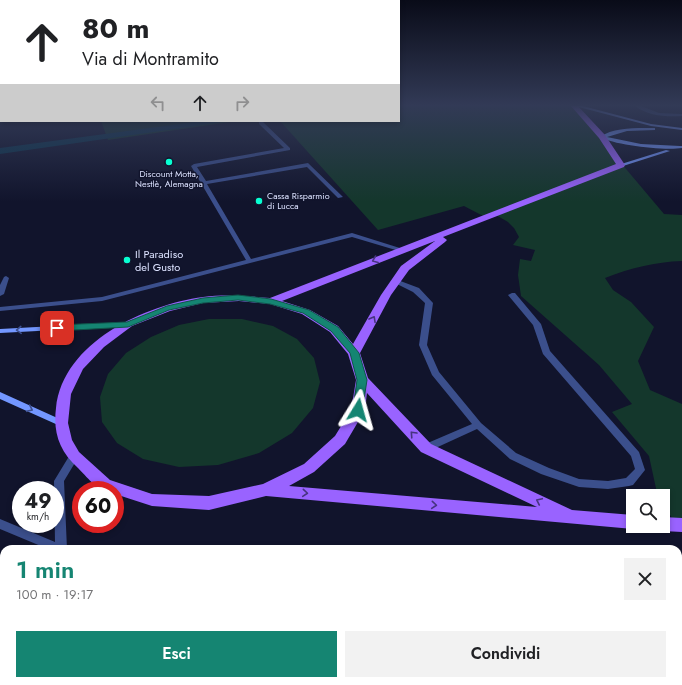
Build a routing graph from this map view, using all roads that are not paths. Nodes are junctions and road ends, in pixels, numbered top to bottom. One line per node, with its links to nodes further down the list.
1 (277, 138): 6 (lane)
2 (603, 138): 5 (main road)
3 (607, 138): 4 (main road)
4 (681, 147): 5 (main road)
5 (621, 165): 8 (main road)
6 (204, 183): 7 (lane); 10 (lane)
7 (340, 197)
8 (463, 227): 9 (main road); 12 (main road)
9 (401, 250): 10 (lane); 15 (main road, one-way to 15)
10 (250, 262): 16 (lane)
11 (6, 278): 13 (lane)
12 (395, 281): 19 (main road, one-way to 12); 23 (lane)
13 (0, 294)
14 (512, 295): 23 (lane)
15 (271, 301): 17 (main road); 19 (main road)
16 (0, 308)
17 (128, 324): 18 (main road, one-way to 18); 22 (main road)
18 (0, 331)
19 (354, 353): 20 (main road)
20 (362, 380): 24 (main road, one-way to 20); 26 (main road)
21 (0, 395): 22 (main road, one-way to 22)
22 (61, 423): 25 (main road)
23 (478, 425): 24 (lane)
24 (426, 448): 27 (main road, one-way to 24)
25 (74, 456): 26 (main road); 33 (lane)
26 (266, 490): 27 (main road, one-way to 27)
27 (574, 517): 28 (main road)
28 (626, 521)
29 (0, 524): 32 (lane)
30 (670, 524): 31 (main road)
31 (682, 525)
32 (50, 545)
33 (60, 545)

